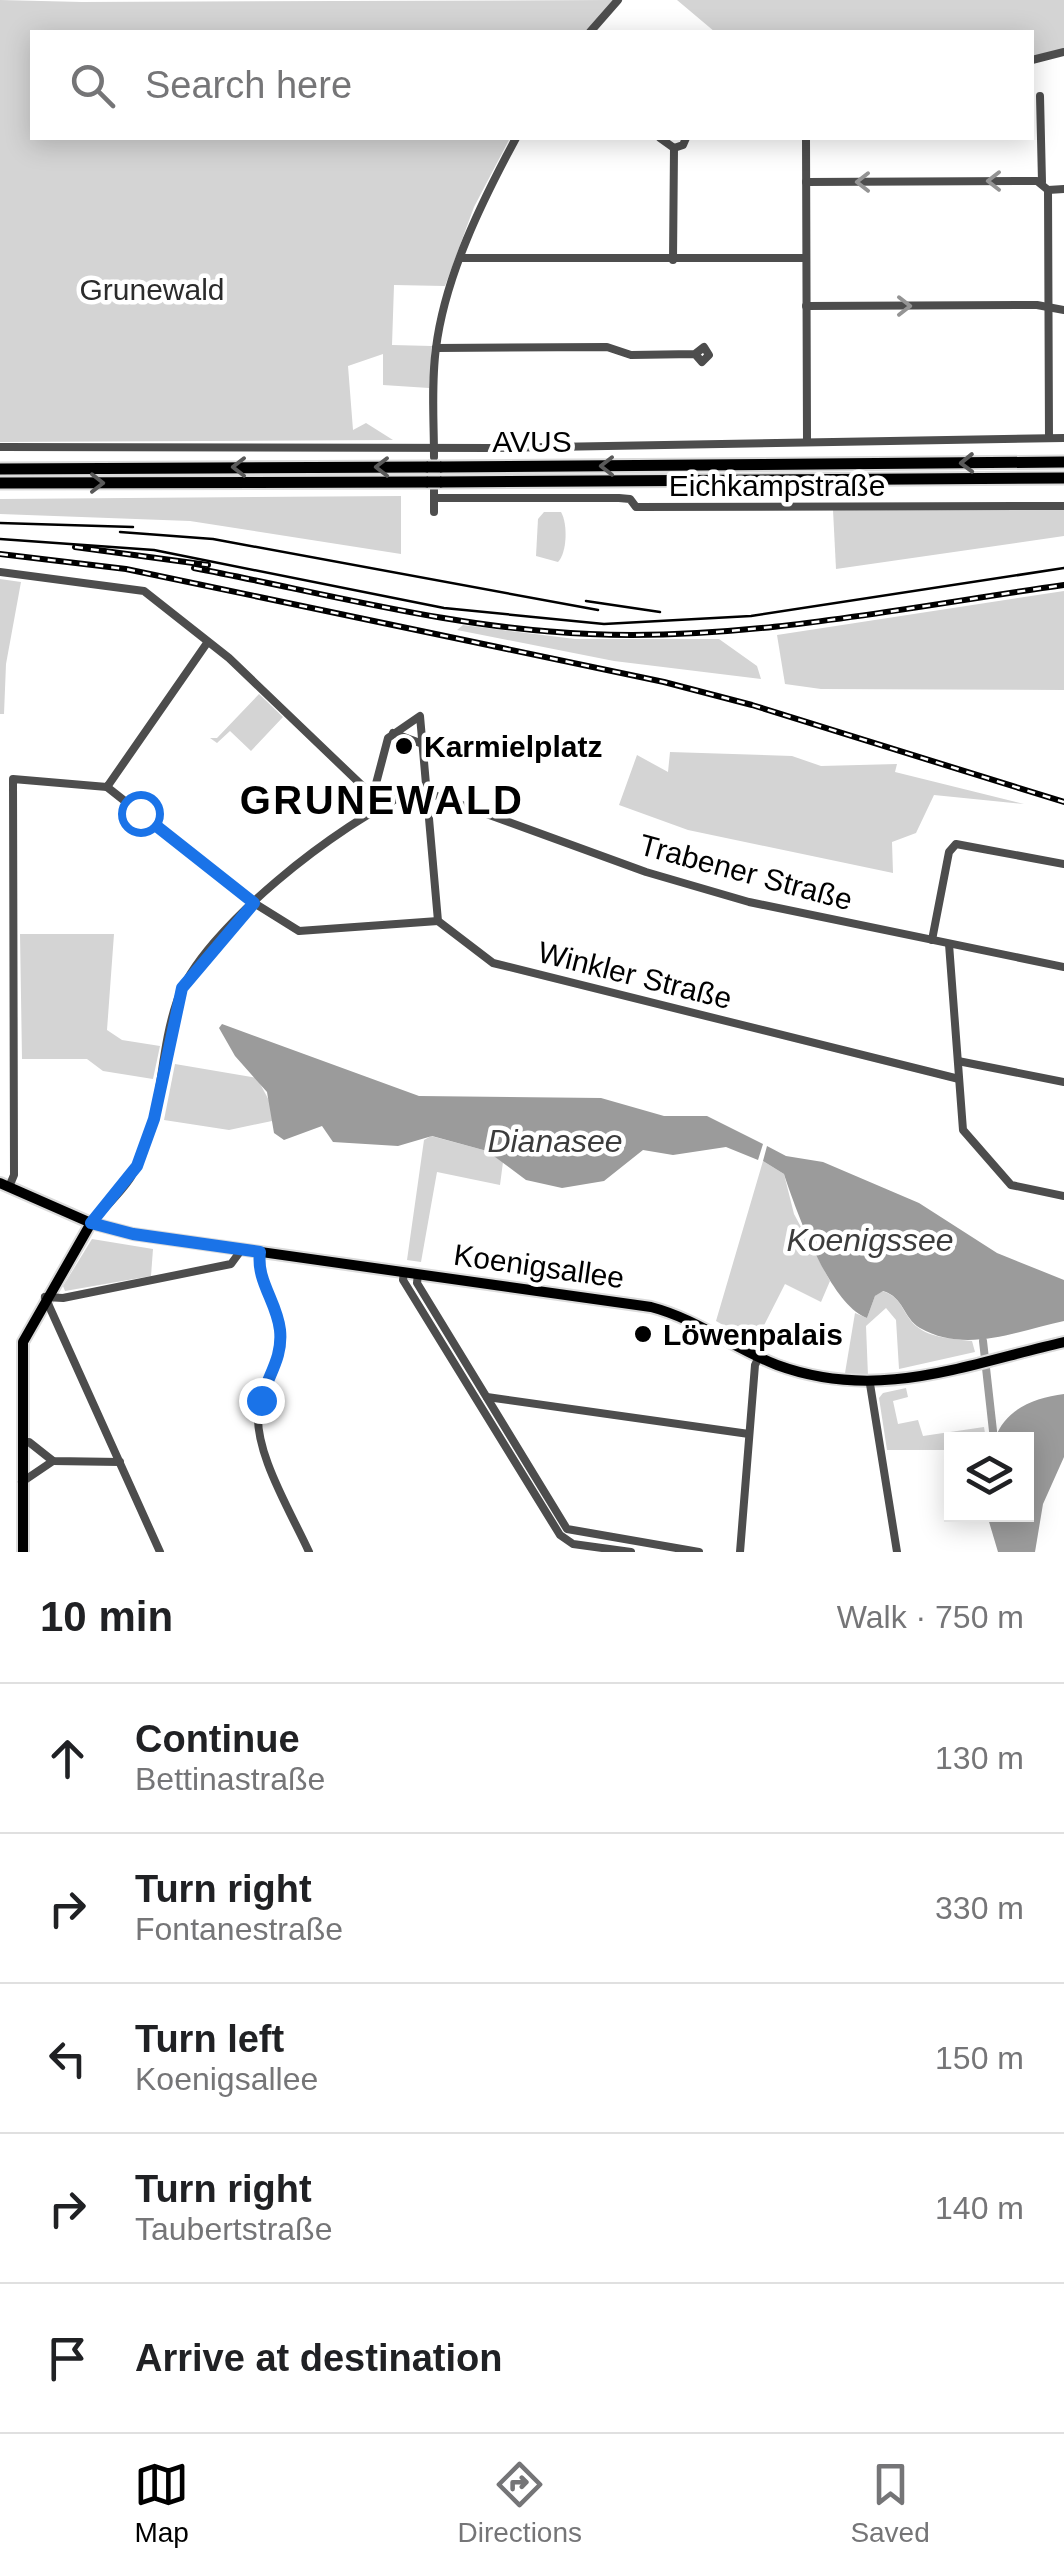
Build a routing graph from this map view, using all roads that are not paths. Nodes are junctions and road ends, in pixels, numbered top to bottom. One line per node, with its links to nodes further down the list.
1 (618, 0): 2 (street)
2 (592, 30)
3 (1064, 52): 4 (street)
4 (1034, 60)
5 (1040, 96): 12 (street)
6 (515, 140): 14 (street)
7 (663, 140): 10 (street)
8 (685, 140): 10 (street)
9 (806, 140): 11 (street)
10 (674, 148): 16 (street)
11 (806, 182): 12 (street, one-way to 11); 15 (street)
12 (1045, 186): 13 (street); 18 (street)
13 (1064, 190)
14 (462, 258): 16 (street); 20 (street)
15 (806, 258): 16 (street); 17 (street)
16 (673, 260)
17 (806, 306): 18 (street, one-way to 18); 24 (street)
18 (1048, 307): 19 (street); 22 (street)
19 (1064, 310)
20 (436, 348): 21 (street); 25 (street)
21 (694, 354)
22 (1049, 438): 23 (street, Eichkampstraße); 24 (street, Eichkampstraße)
23 (1064, 438)
24 (807, 440): 25 (street, Eichkampstraße)
25 (434, 445): 26 (street, Eichkampstraße); 28 (street)
26 (0, 447)
27 (1064, 462): 28 (highway, AVUS, one-way to 28)
28 (434, 464): 29 (highway, AVUS, one-way to 29)
29 (0, 469)
30 (1064, 478): 32 (highway, AVUS)
31 (0, 483): 32 (highway, AVUS, one-way to 32)
32 (434, 488): 33 (street, Eichkampstraße); 34 (street)
33 (1064, 506)
34 (434, 512)
35 (0, 572): 36 (street)
36 (207, 643): 39 (street); 41 (street)
37 (392, 733): 38 (street); 38 (street); 41 (street)
38 (420, 743): 40 (street)
39 (106, 786): 44 (street); 52 (street)
40 (426, 792): 42 (street); 45 (street); 46 (street, Trabener Straße)
41 (373, 795): 42 (street)
42 (378, 809): 44 (street)
43 (1064, 864): 46 (street)
44 (254, 903): 45 (street); 54 (street)
45 (438, 921): 50 (street, Winkler Straße)
46 (932, 940): 47 (street, Trabener Straße)
47 (949, 944): 48 (street, Trabener Straße); 49 (street)
48 (1064, 967)
49 (958, 1061): 50 (street); 51 (street)
50 (960, 1079): 53 (street)
51 (1064, 1082)
52 (4, 1185): 54 (main road, Koenigsallee)
53 (1064, 1196)
54 (91, 1223): 55 (main road, Koenigsallee); 59 (main road)
55 (242, 1249): 56 (main road, Koenigsallee); 59 (street)
56 (260, 1252): 57 (main road, Koenigsallee); 73 (street)
57 (404, 1272): 58 (main road, Koenigsallee); 63 (street)
58 (418, 1274): 61 (main road, Koenigsallee); 63 (street)
59 (45, 1297): 65 (main road); 67 (street)
60 (1064, 1342): 62 (main road, Koenigsallee)
61 (759, 1357): 62 (main road, Koenigsallee); 64 (street)
62 (870, 1384): 77 (street)
63 (483, 1400): 64 (street); 69 (street); 70 (street)
64 (749, 1434): 76 (street)
65 (22, 1442): 66 (street); 68 (main road)
66 (53, 1461): 67 (street); 68 (street)
67 (120, 1462): 72 (street)
68 (22, 1482): 71 (main road)
69 (573, 1548): 74 (street)
70 (684, 1551): 75 (street)
71 (22, 1552)
72 (160, 1552)
73 (309, 1552)
74 (632, 1552)
75 (699, 1552)
76 (740, 1552)
77 (897, 1552)

